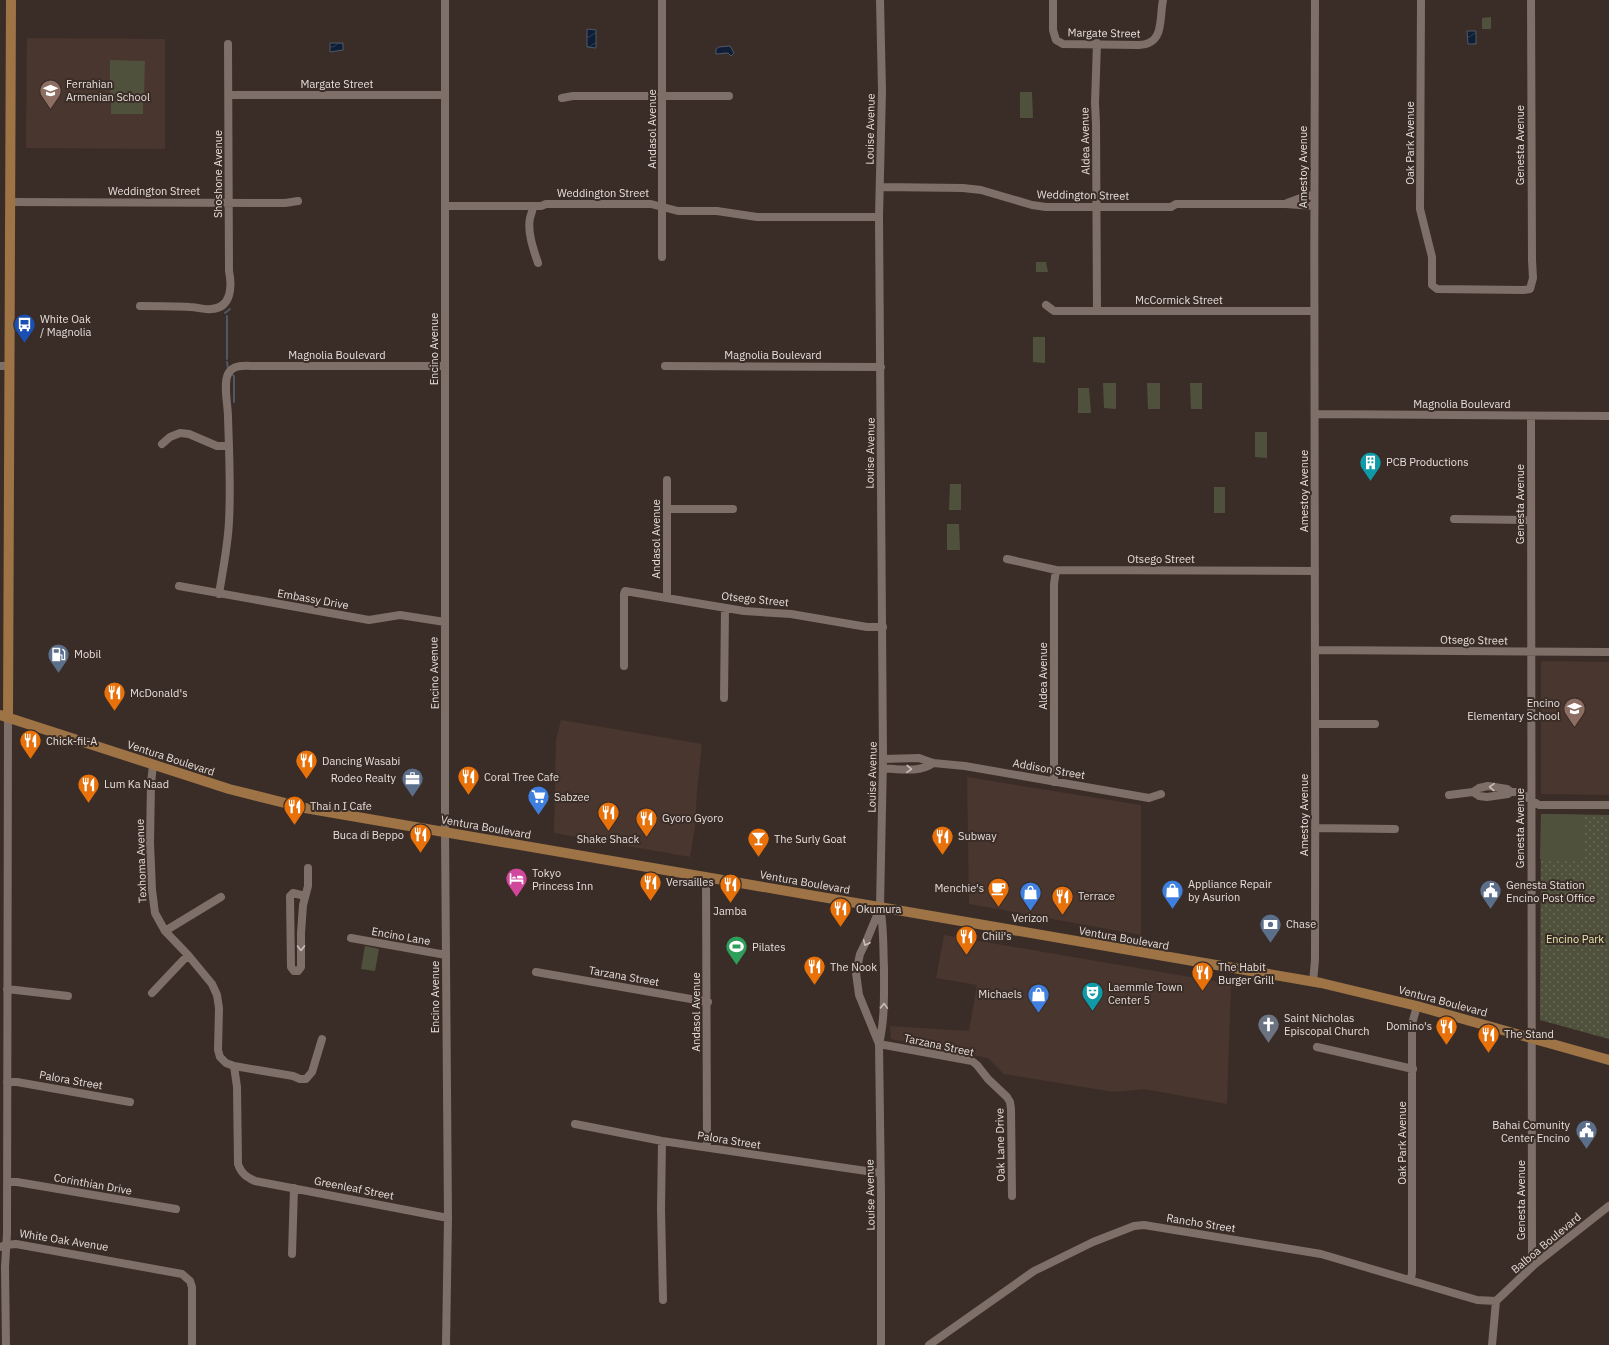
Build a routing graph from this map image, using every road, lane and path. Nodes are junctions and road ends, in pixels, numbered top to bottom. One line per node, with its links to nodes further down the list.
1 (11, 0): 20 (main road, White Oak Avenue)
2 (445, 0): 13 (street, Encino Avenue)
3 (662, 0): 14 (street, Andasol Avenue)
4 (880, 0): 17 (street, Louise Avenue)
5 (1053, 0): 10 (street, Margate Street)
6 (1163, 0): 10 (street, Margate Street)
7 (1315, 0): 18 (street, Amestoy Avenue)
8 (1421, 0): 31 (street, Oak Park Avenue)
9 (1531, 0): 31 (street, Genesta Avenue)
10 (1097, 43): 27 (street, Aldea Avenue)
11 (228, 44): 12 (street, Shoshone Avenue)
12 (229, 95): 13 (street, Margate Street); 21 (street, Shoshone Avenue)
13 (444, 95): 23 (street, Encino Avenue)
14 (662, 96): 15 (street); 16 (street); 25 (street, Andasol Avenue)
15 (729, 96)
16 (562, 98)
17 (880, 187): 27 (street, Weddington Street); 28 (street, Louise Avenue)
18 (1314, 195): 22 (street, Weddington Street); 26 (street, Amestoy Avenue)
19 (298, 201): 21 (street, Weddington Street)
20 (10, 202): 21 (street, Weddington Street); 36 (main road, White Oak Avenue)
21 (229, 203): 33 (street, Shoshone Avenue)
22 (1286, 204): 26 (street, Weddington Street); 27 (street, Weddington Street)
23 (445, 206): 24 (street, Weddington Street); 37 (street, Encino Avenue)
24 (529, 206): 25 (street, Weddington Street); 30 (street)
25 (663, 206): 28 (street, Weddington Street); 29 (street, Andasol Avenue)
26 (1314, 206): 34 (street, Amestoy Avenue)
27 (1097, 207): 35 (street, Aldea Avenue)
28 (880, 217): 39 (street, Louise Avenue)
29 (662, 258)
30 (538, 263)
31 (1530, 289)
32 (1046, 305): 35 (street, McCormick Street)
33 (140, 306)
34 (1314, 310): 35 (street, McCormick Street); 40 (street, Amestoy Avenue)
35 (1097, 311)
36 (5, 366): 64 (main road, White Oak Avenue)
37 (444, 366): 44 (street, Magnolia Boulevard); 57 (street, Encino Avenue)
38 (665, 366): 39 (street, Magnolia Boulevard)
39 (882, 367): 58 (street, Louise Avenue)
40 (1314, 414): 41 (street, Magnolia Boulevard); 52 (street, Amestoy Avenue)
41 (1531, 416): 42 (street, Magnolia Boulevard); 49 (street, Genesta Avenue)
42 (1609, 416)
43 (162, 444): 44 (street)
44 (229, 446): 54 (street)
45 (667, 480): 46 (street, Andasol Avenue)
46 (667, 509): 47 (street); 55 (street, Andasol Avenue)
47 (733, 509)
48 (1454, 520): 49 (street)
49 (1531, 520): 60 (street, Genesta Avenue)
50 (1008, 559): 51 (street, Otsego Street)
51 (1056, 570): 52 (street, Otsego Street); 71 (street, Aldea Avenue)
52 (1315, 571): 59 (street, Amestoy Avenue)
53 (178, 586): 54 (street, Embassy Drive)
54 (219, 594): 57 (street, Embassy Drive)
55 (667, 597): 56 (street, Otsego Street); 62 (street, Otsego Street)
56 (725, 608): 58 (street, Otsego Street); 63 (street)
57 (445, 622): 78 (street, Encino Avenue)
58 (883, 628): 67 (street, Louise Avenue)
59 (1315, 650): 60 (street, Otsego Street); 65 (street, Amestoy Avenue)
60 (1531, 652): 61 (street, Otsego Street); 74 (street, Genesta Avenue)
61 (1609, 652)
62 (624, 666)
63 (724, 698)
64 (4, 717): 69 (main road, Ventura Boulevard); 88 (street, White Oak Avenue)
65 (1316, 724): 66 (street); 76 (street, Amestoy Avenue)
66 (1375, 724)
67 (884, 759): 68 (street, Addison Street); 70 (street, Louise Avenue)
68 (933, 763): 70 (street, Addison Street, one-way to 68); 71 (street, Addison Street)
69 (153, 765): 78 (main road, Ventura Boulevard); 84 (street, Texhoma Avenue)
70 (884, 768): 83 (street, Louise Avenue)
71 (1054, 782): 72 (street, Addison Street)
72 (1162, 794)
73 (1449, 795): 74 (street)
74 (1531, 800): 75 (street); 98 (street, Genesta Avenue)
75 (1609, 805)
76 (1315, 828): 77 (street); 92 (street, Amestoy Avenue)
77 (1395, 829)
78 (445, 832): 80 (main road, Ventura Boulevard); 90 (street, Encino Avenue)
79 (308, 868): 81 (street)
80 (706, 877): 83 (main road, Ventura Boulevard); 96 (street, Andasol Avenue)
81 (305, 896): 85 (street); 86 (street)
82 (221, 897): 84 (street)
83 (880, 907): 92 (main road, Ventura Boulevard); 100 (street, Louise Avenue, one-way to 83); 100 (street, Louise Avenue, one-way to 100)
84 (165, 931): 89 (street, Texhoma Avenue)
85 (291, 932): 86 (street); 86 (street, one-way to 85)
86 (301, 932)
87 (351, 938): 90 (street, Encino Lane)
88 (4, 955): 93 (street, White Oak Avenue)
89 (188, 955): 94 (street); 104 (street, Texhoma Avenue)
90 (446, 955): 119 (street, Encino Avenue)
91 (536, 972): 96 (street, Tarzana Street)
92 (1313, 982): 97 (main road, Ventura Boulevard)
93 (7, 989): 95 (street); 101 (street, White Oak Avenue)
94 (152, 993)
95 (68, 996)
96 (708, 1002): 112 (street, Andasol Avenue)
97 (1417, 1006): 98 (main road, Ventura Boulevard); 105 (street, Oak Park Avenue)
98 (1532, 1038): 103 (main road, Ventura Boulevard); 122 (street, Genesta Avenue)
99 (322, 1039): 104 (street)
100 (879, 1044): 106 (street, Tarzana Street); 113 (street, Louise Avenue)
101 (4, 1045): 107 (street, White Oak Avenue)
102 (1317, 1047): 105 (street)
103 (1609, 1060)
104 (234, 1066): 115 (street, Greenleaf Street)
105 (1413, 1070): 124 (street, Oak Park Avenue)
106 (988, 1079): 116 (street, Oak Lane Drive)
107 (7, 1082): 108 (street, Palora Street); 111 (street, White Oak Avenue)
108 (130, 1102)
109 (575, 1124): 110 (street, Palora Street)
110 (662, 1141): 112 (street, Palora Street); 125 (street)
111 (3, 1146): 114 (street, White Oak Avenue)
112 (707, 1147): 113 (street, Palora Street)
113 (880, 1173): 130 (street, Louise Avenue)
114 (7, 1182): 118 (street, Corinthian Drive); 120 (street, White Oak Avenue)
115 (294, 1188): 119 (street, Greenleaf Street); 121 (street)
116 (1012, 1196)
117 (1609, 1206): 122 (street, Balboa Boulevard)
118 (176, 1209)
119 (448, 1218): 129 (street, Encino Avenue)
120 (3, 1246): 123 (street); 128 (street, White Oak Avenue)
121 (292, 1254)
122 (1535, 1264): 126 (street, Balboa Boulevard)
123 (2, 1267): 127 (street)
124 (1411, 1280): 126 (street, Rancho Street); 131 (street, Rancho Street)
125 (663, 1300)
126 (1496, 1301): 132 (street)
127 (6, 1345)
128 (192, 1345)
129 (446, 1345)
130 (881, 1345)
131 (928, 1345)
132 (1492, 1345)

